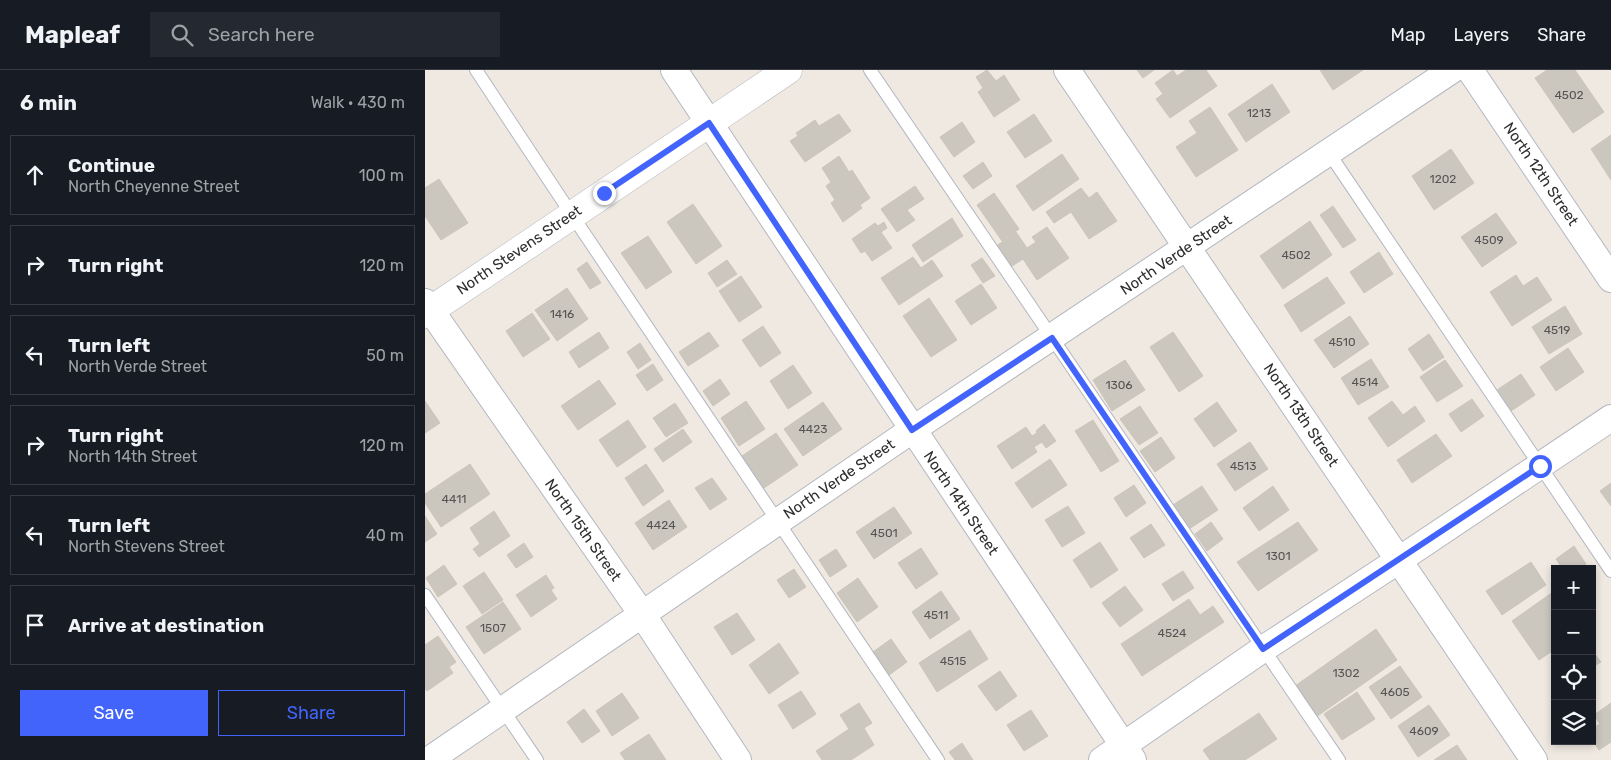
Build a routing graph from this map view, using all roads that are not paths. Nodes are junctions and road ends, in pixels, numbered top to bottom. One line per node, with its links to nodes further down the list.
1 (476, 70): 10 (lane)
2 (674, 70): 8 (street, North 14th Street)
3 (788, 70): 8 (street, North Stevens Street)
4 (870, 70): 14 (lane)
5 (1067, 70): 11 (street, North 13th Street)
6 (1452, 70): 9 (street, North Verde Street)
7 (1470, 70): 12 (street, North 12th Street)
8 (709, 123): 10 (street, North Stevens Street); 16 (street, North 14th Street)
9 (1329, 153): 11 (street, North Verde Street); 17 (lane)
10 (572, 215): 13 (street, North Stevens Street); 18 (lane)
11 (1187, 248): 14 (street, North Verde Street); 19 (street, North 13th Street)
12 (1611, 279)
13 (427, 308): 22 (street, North 15th Street)
14 (1052, 338): 16 (street, North Verde Street); 23 (lane)
15 (1611, 418): 17 (street)
16 (912, 430): 18 (street, North Verde Street); 25 (street, North 14th Street)
17 (1540, 466): 19 (street); 20 (lane)
18 (778, 521): 22 (street, North Verde Street); 29 (lane)
19 (1399, 560): 23 (street); 32 (street, North 13th Street)
20 (1611, 571)
21 (425, 595): 24 (lane)
22 (642, 614): 24 (street, North Verde Street); 28 (street, North 15th Street)
23 (1263, 649): 25 (street); 31 (lane)
24 (503, 709): 26 (street, North Verde Street); 27 (lane)
25 (1128, 753): 30 (street)
26 (429, 760)
27 (537, 760)
28 (738, 760)
29 (938, 760)
30 (1102, 760)
31 (1339, 760)
32 (1534, 760)

